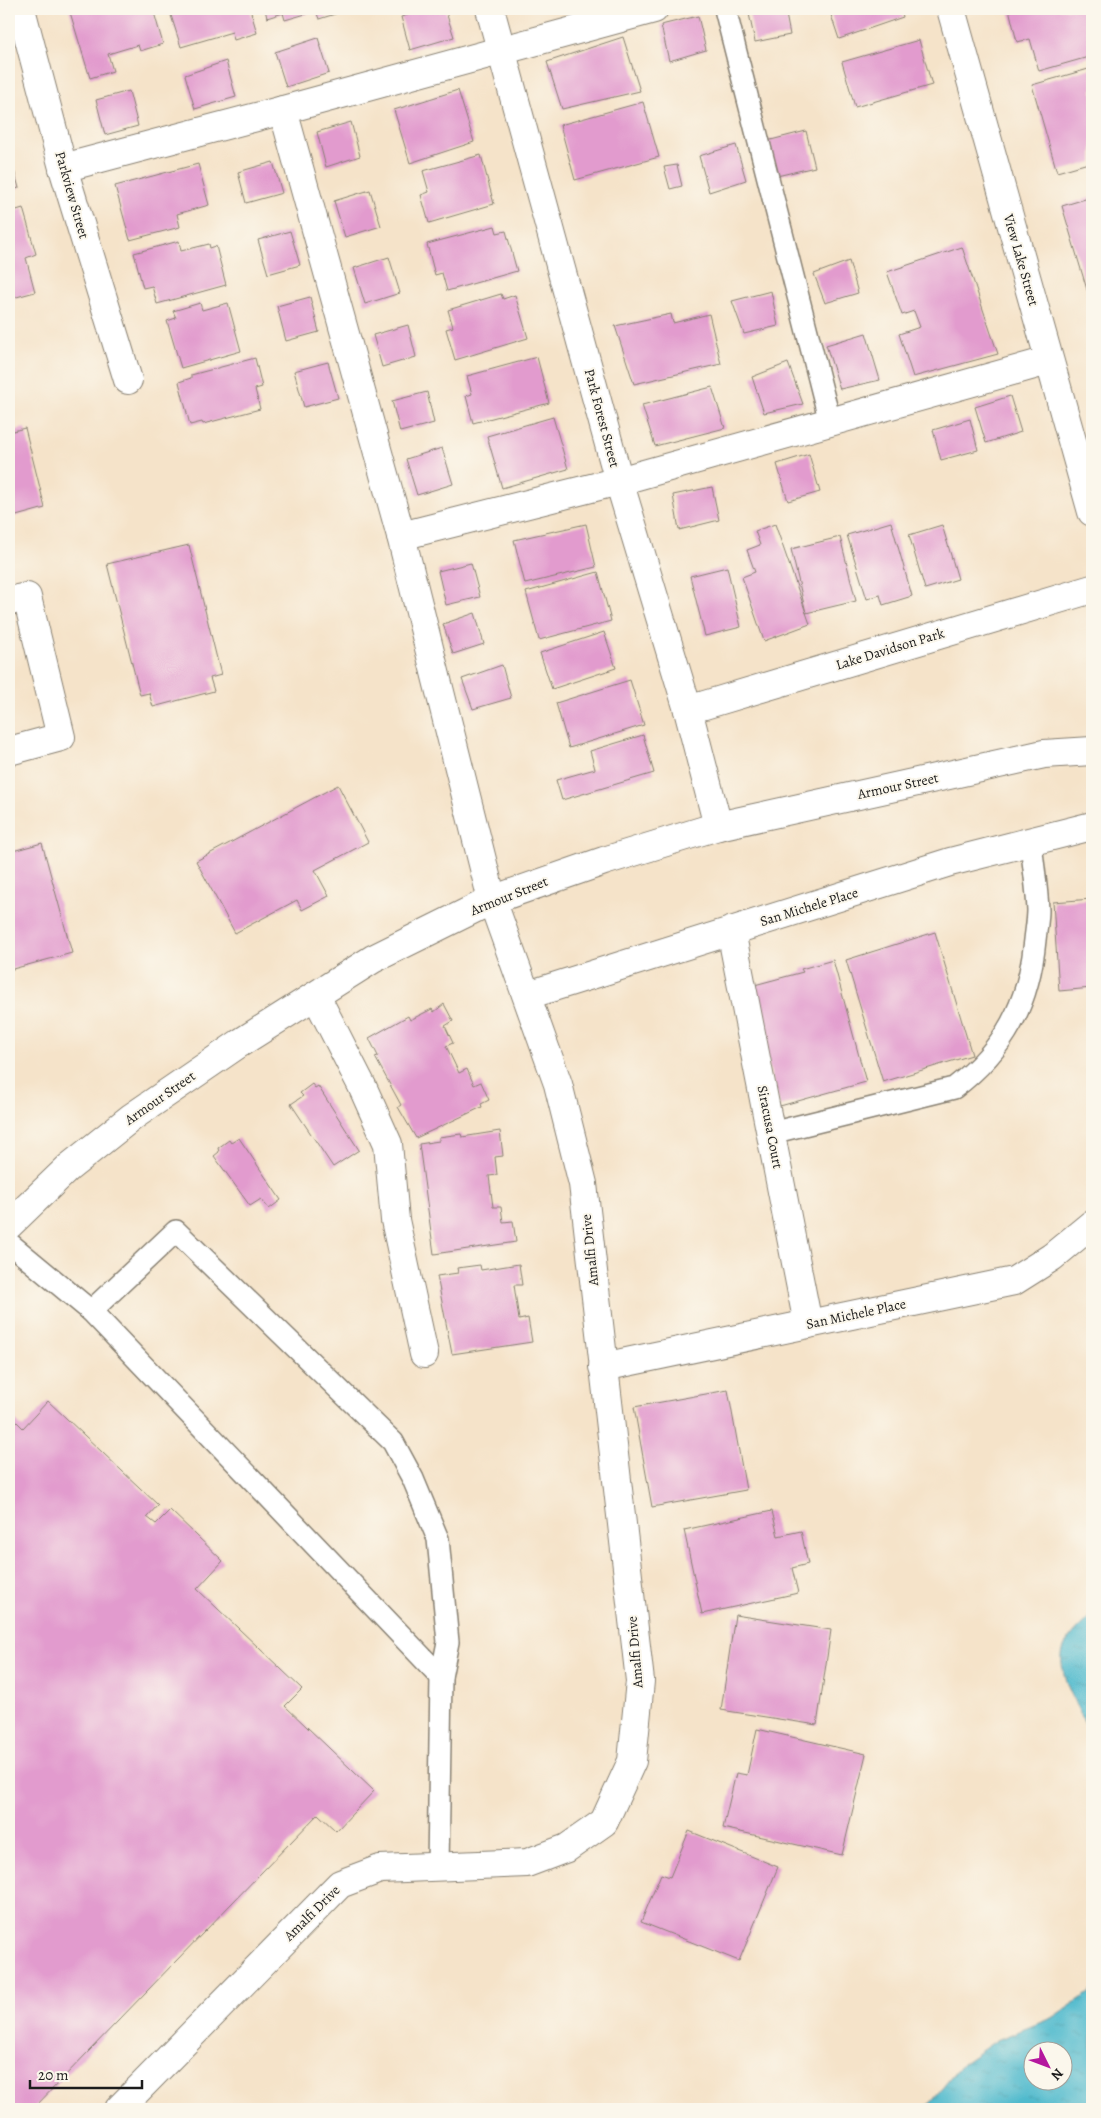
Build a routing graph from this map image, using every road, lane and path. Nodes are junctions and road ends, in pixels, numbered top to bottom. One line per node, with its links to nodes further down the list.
1 (21, 9): 8 (street, Parkview Street)
2 (490, 9): 6 (street, Park Forest Street)
3 (654, 9): 6 (street)
4 (726, 9): 11 (lane)
5 (951, 9): 9 (street, View Lake Street)
6 (502, 51): 7 (street); 12 (street, Park Forest Street)
7 (283, 110): 8 (street); 14 (street, Amalfi Drive)
8 (63, 168): 10 (street, Parkview Street)
9 (1048, 361): 11 (street); 13 (street, View Lake Street)
10 (128, 380)
11 (830, 422): 12 (street)
12 (619, 481): 14 (street); 17 (street, Park Forest Street)
13 (1092, 512)
14 (401, 536): 23 (street, Amalfi Drive)
15 (1092, 589): 17 (street, Lake Davidson Park)
16 (9, 602): 18 (street)
17 (688, 710): 20 (street, Park Forest Street)
18 (9, 751)
19 (1092, 751): 20 (street, Armour Street)
20 (718, 826): 23 (street, Armour Street)
21 (1092, 826): 22 (street, San Michele Place)
22 (1031, 842): 24 (street, San Michele Place); 27 (lane)
23 (492, 900): 25 (street, Amalfi Drive); 26 (street, Armour Street)
24 (731, 931): 25 (street, San Michele Place); 27 (street, Siracusa Court)
25 (528, 995): 34 (street, Amalfi Drive)
26 (316, 996): 29 (street, Armour Street); 33 (street)
27 (771, 1133): 32 (street, Siracusa Court)
28 (1092, 1224): 32 (street, San Michele Place)
29 (9, 1225)
30 (9, 1243): 31 (lane)
31 (91, 1312): 35 (lane); 35 (lane)
32 (808, 1324): 34 (street, San Michele Place)
33 (424, 1354)
34 (603, 1367): 36 (street, Amalfi Drive)
35 (441, 1677): 36 (lane)
36 (438, 1867): 37 (street, Amalfi Drive)
37 (119, 2109)

